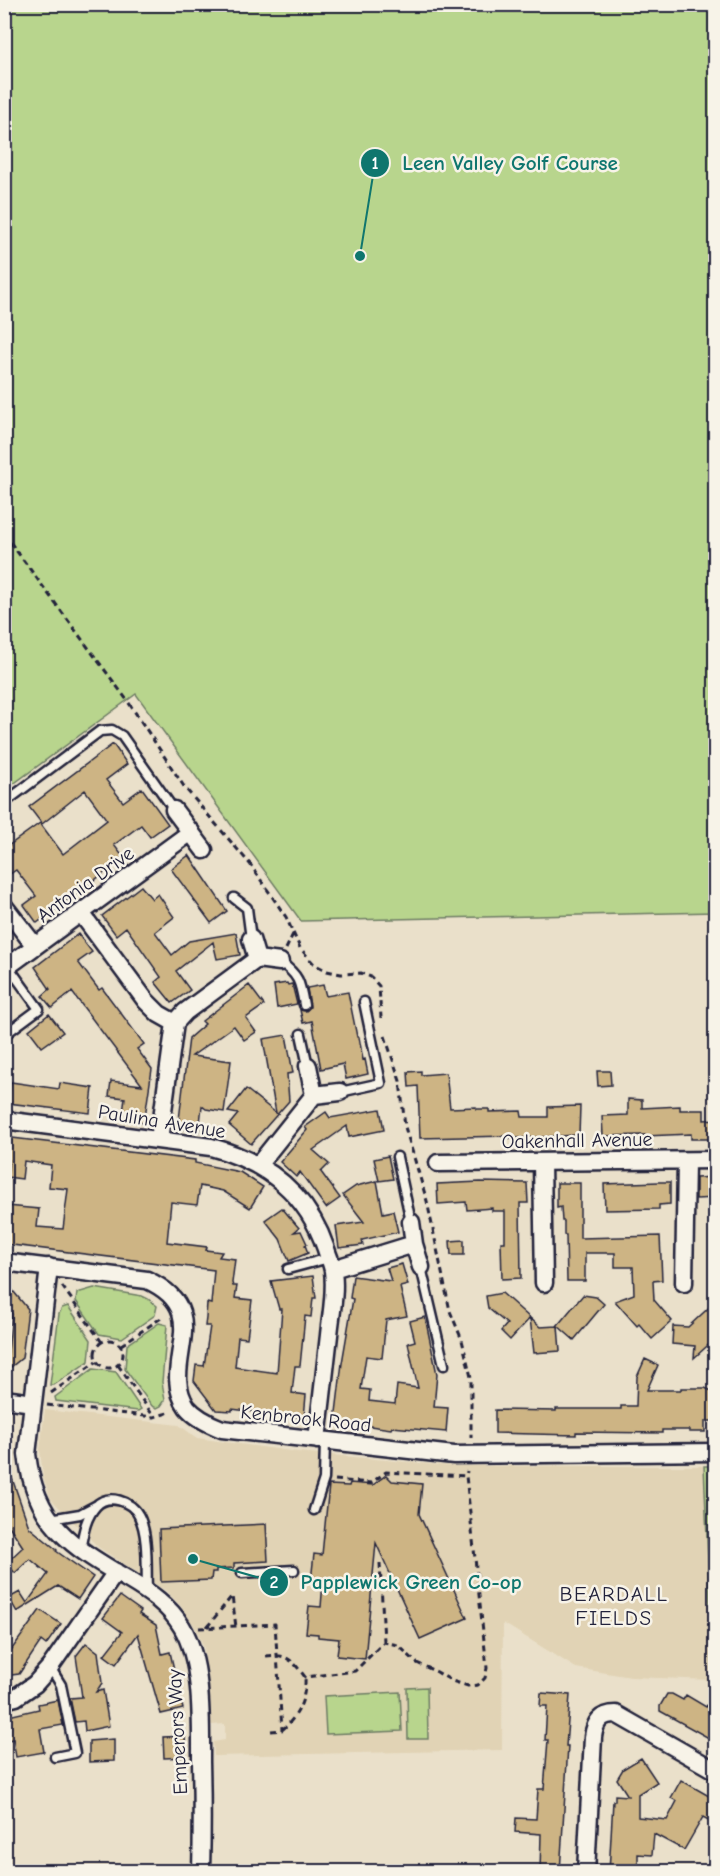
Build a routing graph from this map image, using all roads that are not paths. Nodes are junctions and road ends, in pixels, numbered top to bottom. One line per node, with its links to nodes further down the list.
1 (4, 803): 2 (lane)
2 (174, 810): 3 (street)
3 (191, 832): 4 (street); 7 (street, Antonia Drive)
4 (204, 850)
5 (234, 898): 8 (lane)
6 (4, 906): 9 (street)
7 (81, 913): 9 (street, Antonia Drive); 15 (street)
8 (251, 939): 10 (street)
9 (35, 946): 12 (street, Antonia Drive)
10 (257, 959): 11 (street); 15 (street)
11 (280, 962): 14 (lane)
12 (6, 967): 17 (lane)
13 (364, 1002): 19 (lane)
14 (304, 1005)
15 (175, 1023): 22 (street)
16 (301, 1034): 18 (lane)
17 (4, 1035)
18 (308, 1066): 20 (street)
19 (340, 1092): 20 (street)
20 (314, 1095): 28 (street)
21 (4, 1120): 22 (street, Paulina Avenue)
22 (159, 1140): 28 (street, Paulina Avenue)
23 (397, 1157): 29 (lane)
24 (716, 1160): 25 (street, Oakenhall Avenue)
25 (686, 1161): 26 (street, Oakenhall Avenue); 37 (street)
26 (542, 1162): 27 (street, Oakenhall Avenue); 36 (street)
27 (438, 1163)
28 (259, 1164): 32 (street, Paulina Avenue)
29 (411, 1222): 30 (street)
30 (414, 1244): 32 (street); 34 (street)
31 (4, 1262): 33 (street)
32 (331, 1264): 35 (lane); 41 (street, Paulina Avenue)
33 (49, 1267): 40 (street, Emperors Way); 41 (street, Kenbrook Road)
34 (421, 1267): 38 (lane)
35 (288, 1269)
36 (544, 1283)
37 (684, 1283)
38 (444, 1365)
39 (4, 1399): 40 (street)
40 (33, 1403): 45 (street, Emperors Way)
41 (321, 1441): 42 (street, Kenbrook Road); 44 (lane)
42 (716, 1452)
43 (97, 1505): 45 (lane); 46 (lane); 50 (lane)
44 (314, 1510)
45 (49, 1519): 46 (street, Emperors Way)
46 (80, 1550): 48 (street, Emperors Way)
47 (294, 1570): 49 (lane)
48 (116, 1572): 50 (street, Emperors Way); 51 (street)
49 (242, 1573)
50 (147, 1591): 55 (street, Emperors Way)
51 (50, 1667): 52 (street); 53 (lane)
52 (4, 1700)
53 (55, 1757)
54 (716, 1771): 56 (street)
55 (201, 1872)
56 (586, 1872)

